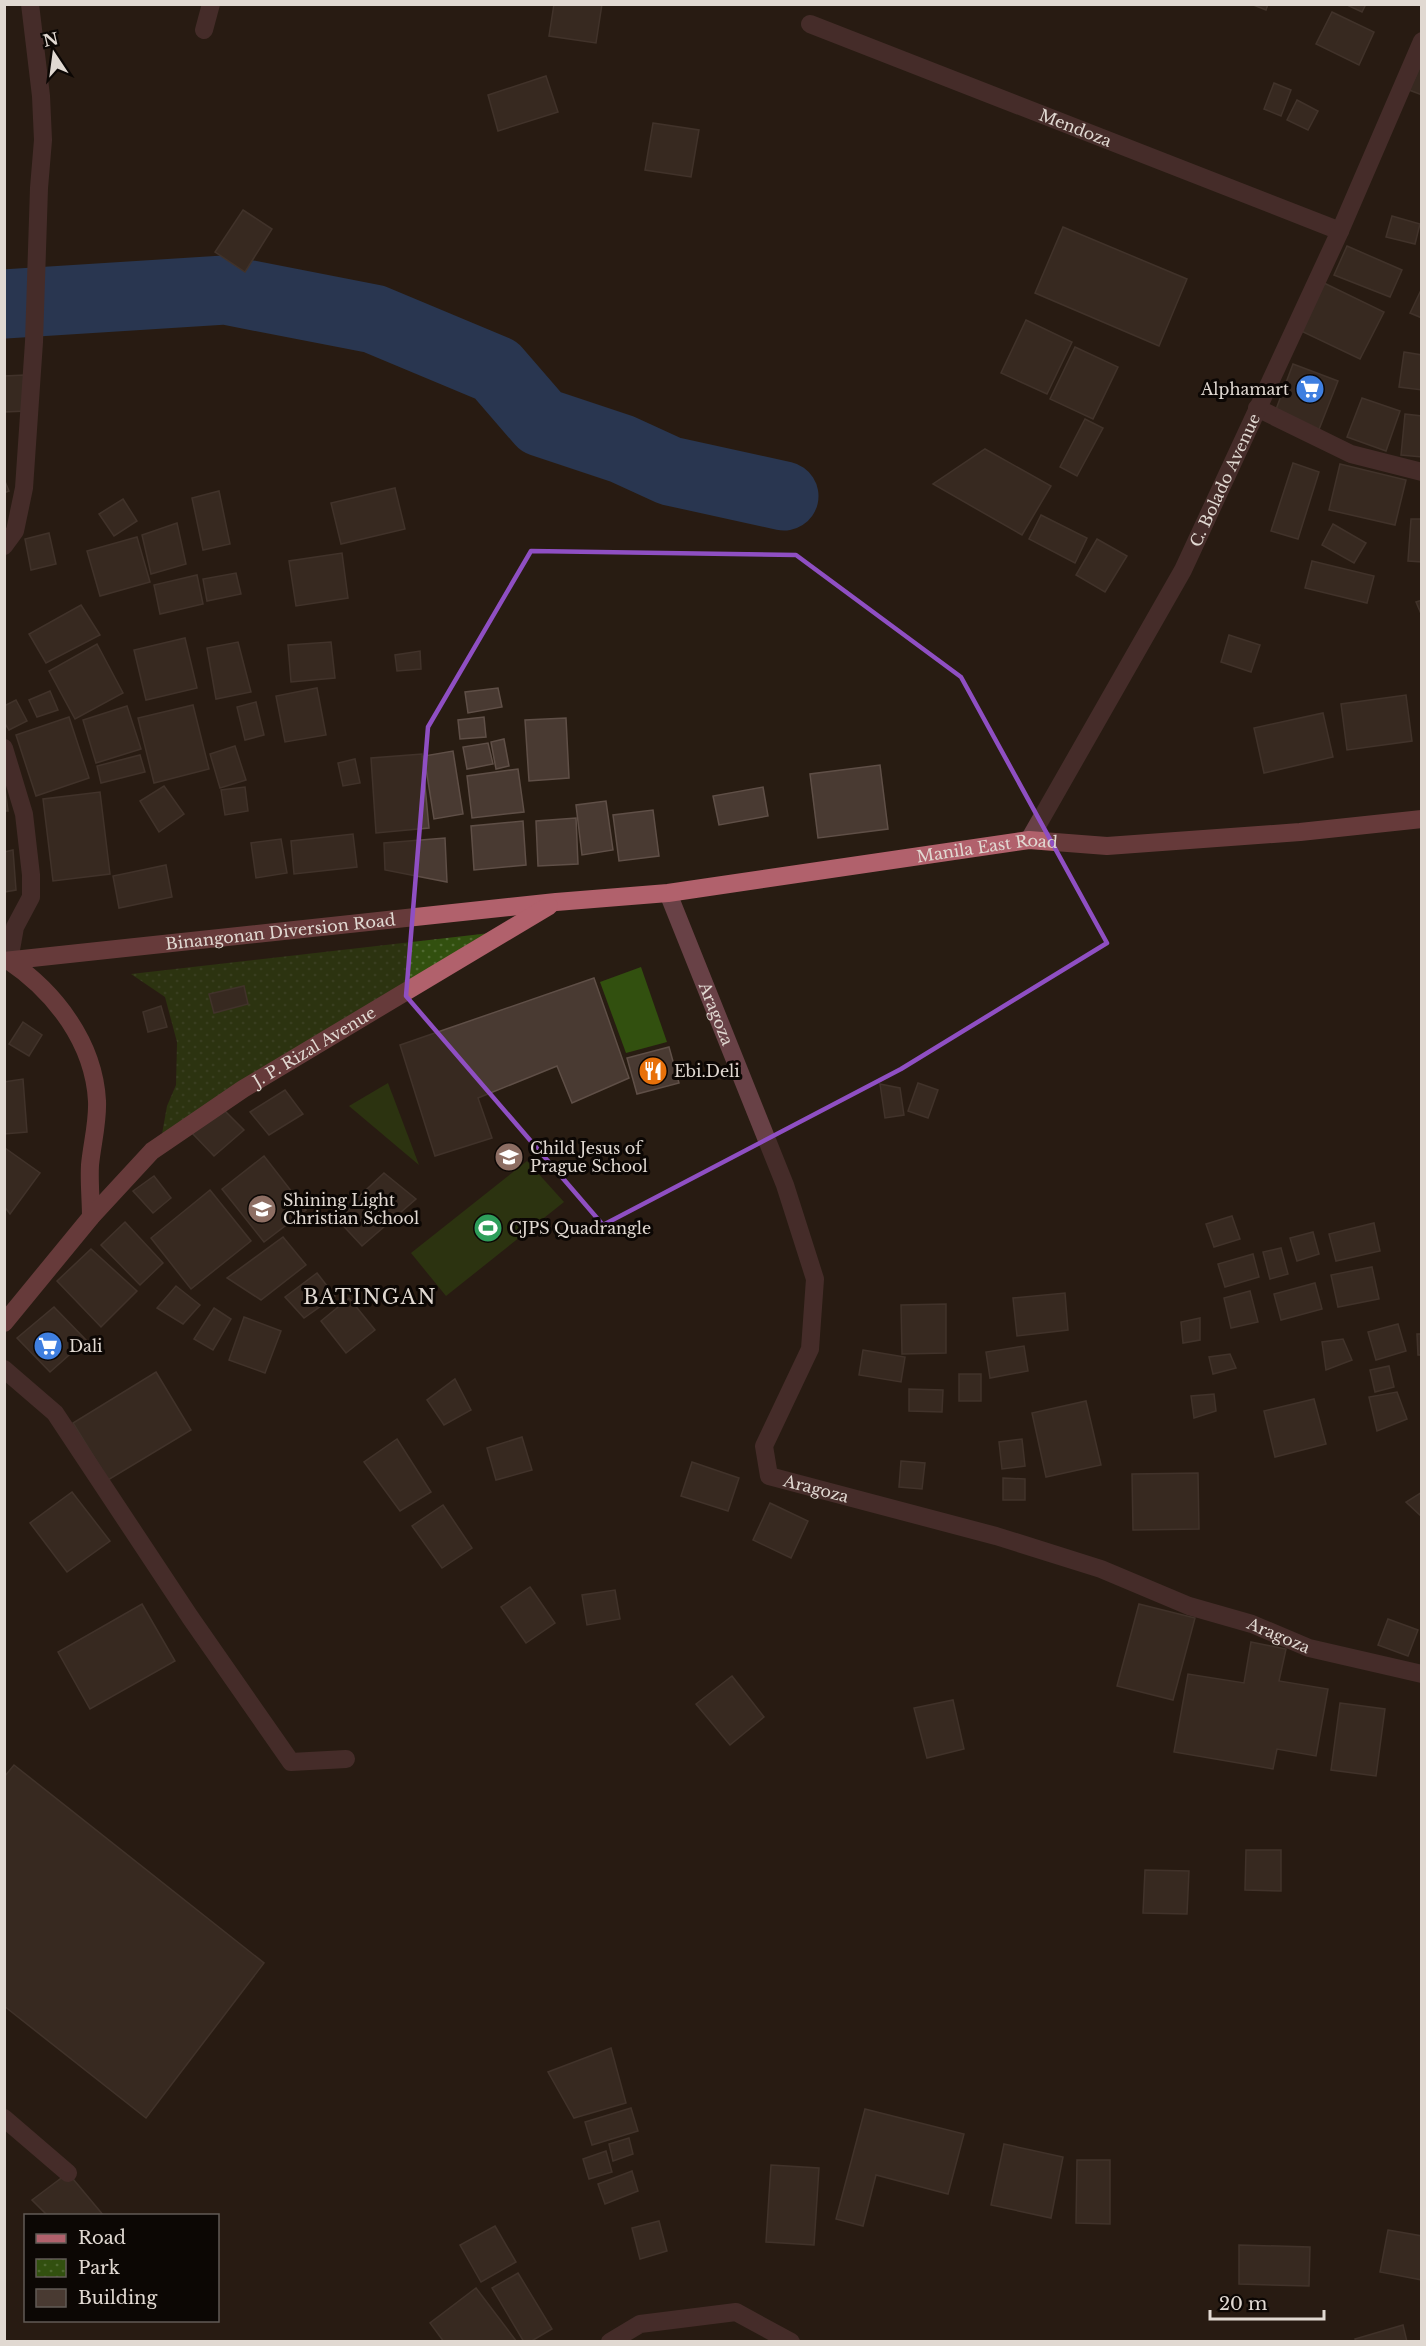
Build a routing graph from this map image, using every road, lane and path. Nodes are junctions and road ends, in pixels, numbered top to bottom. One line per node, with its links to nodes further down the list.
1 (30, 4): 9 (street)
2 (211, 4): 4 (street)
3 (810, 24): 6 (street, Mendoza)
4 (204, 30)
5 (1422, 41): 6 (street, C. Bolado Avenue)
6 (1340, 231): 7 (street, C. Bolado Avenue)
7 (1257, 408): 8 (street); 12 (street, C. Bolado Avenue)
8 (1422, 472)
9 (4, 546)
10 (4, 748): 15 (street)
11 (1422, 819): 12 (main road, Manila East Road)
12 (1029, 840): 13 (main road, Manila East Road)
13 (668, 893): 14 (main road, Manila East Road); 19 (street, Aragoza)
14 (556, 902): 15 (main road, Binangonan Diversion Road); 16 (main road, J. P. Rizal Avenue)
15 (7, 961): 16 (main road)
16 (91, 1216): 17 (main road, J. P. Rizal Avenue)
17 (4, 1323)
18 (4, 1369): 20 (street)
19 (1422, 1674)
20 (346, 1759)
21 (4, 2118): 22 (street)
22 (68, 2173)
23 (610, 2342): 24 (street)
24 (791, 2342)

